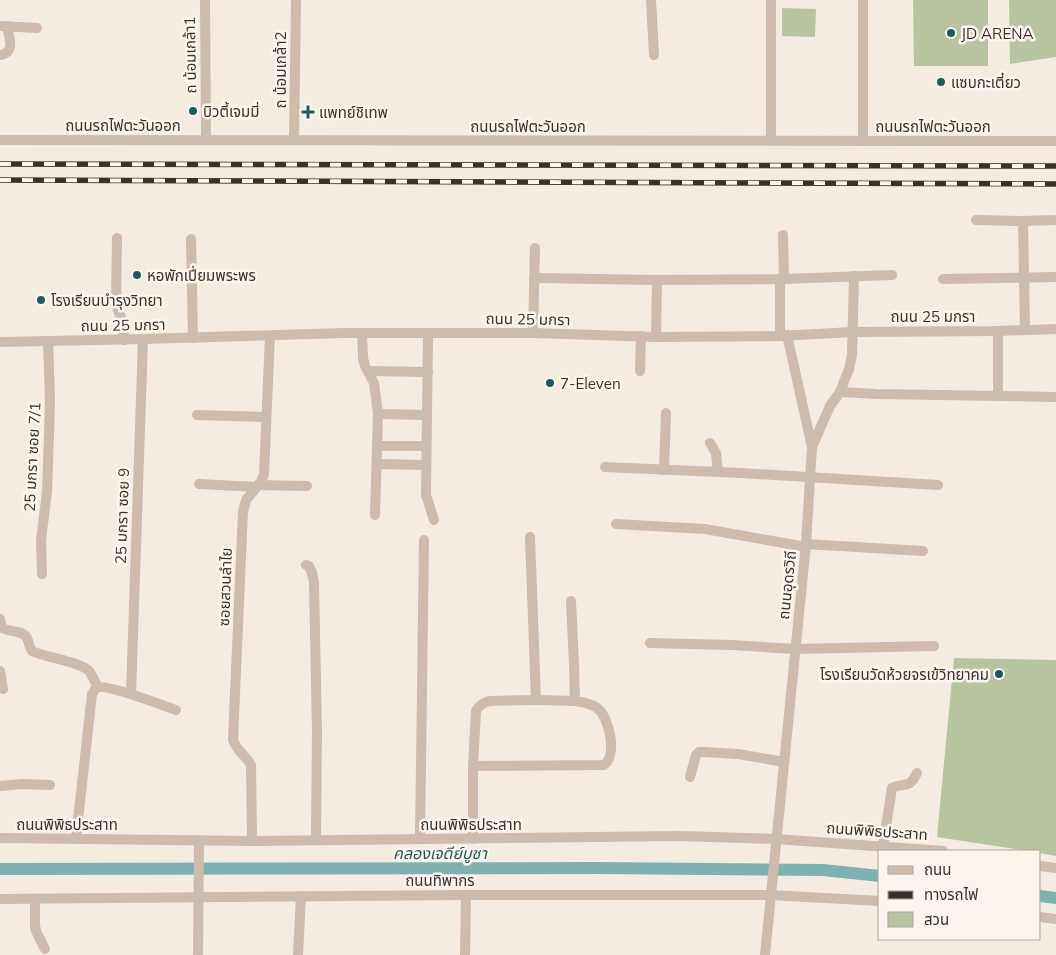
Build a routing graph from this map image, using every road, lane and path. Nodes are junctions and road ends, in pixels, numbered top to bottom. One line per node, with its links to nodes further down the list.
1 (205, 0): 11 (street, ถ น้อมเกล้า1)
2 (296, 0): 12 (street, ถ น้อมเกล้า2)
3 (651, 0): 9 (street)
4 (771, 0): 13 (street)
5 (863, 0): 14 (street)
6 (3, 26): 7 (street); 8 (street)
7 (37, 28)
8 (0, 55)
9 (654, 55)
10 (0, 140): 11 (street, ถนนรถไฟตะวันออก)
11 (206, 140): 12 (street, ถนนรถไฟตะวันออก)
12 (294, 140): 13 (street, ถนนรถไฟตะวันออก)
13 (771, 140): 14 (street, ถนนรถไฟตะวันออก)
14 (863, 140): 15 (street, ถนนรถไฟตะวันออก)
15 (1056, 141)
16 (976, 220): 18 (street)
17 (1056, 220): 18 (street)
18 (1023, 221): 25 (street)
19 (783, 235): 28 (street, ถนนอุดรวิถี)
20 (117, 238): 44 (street)
21 (190, 240): 42 (street)
22 (535, 248): 27 (street)
23 (892, 275): 24 (street)
24 (854, 276): 28 (street); 34 (street)
25 (1024, 277): 26 (street); 29 (street); 32 (street)
26 (1056, 277)
27 (534, 278): 30 (street); 37 (street)
28 (782, 279): 30 (street); 40 (street, ถนนอุดรวิถี)
29 (943, 279)
30 (657, 280): 41 (street)
31 (1056, 329): 32 (street, ถนน 25 มกรา)
32 (1026, 330): 33 (street, ถนน 25 มกรา)
33 (998, 331): 34 (street, ถนน 25 มกรา); 51 (street)
34 (853, 332): 40 (street, ถนน 25 มกรา); 50 (street)
35 (362, 333): 36 (street, ถนน 25 มกรา); 38 (street, ถนน 25 มกรา); 47 (street)
36 (428, 333): 37 (street, ถนน 25 มกรา); 49 (street)
37 (533, 333): 39 (street, ถนน 25 มกรา)
38 (270, 336): 42 (street, ถนน 25 มกรา); 57 (street, ซอยสวนลำไย)
39 (641, 336): 41 (street, ถนน 25 มกรา); 48 (street)
40 (783, 336): 41 (street, ถนน 25 มกรา); 61 (street, ถนนอุดรวิถี)
41 (656, 337)
42 (194, 338): 43 (street, ถนน 25 มกรา)
43 (143, 339): 44 (street, ถนน 25 มกรา); 89 (street, 25 มกรา ซอย 9)
44 (124, 340): 45 (street, ถนน 25 มกรา)
45 (48, 341): 46 (street, ถนน 25 มกรา); 80 (street, 25 มกรา ซอย 7/1)
46 (0, 342)
47 (368, 371): 49 (street); 54 (street)
48 (640, 371)
49 (428, 372): 56 (street)
50 (840, 392): 51 (street); 61 (street)
51 (998, 396): 52 (street)
52 (1056, 397)
53 (666, 413): 65 (street)
54 (378, 414): 56 (street); 59 (street)
55 (197, 415): 57 (street)
56 (427, 415): 60 (street)
57 (266, 417): 70 (street, ซอยสวนลำไย)
58 (710, 443): 66 (street)
59 (377, 446): 60 (street); 62 (street)
60 (426, 446): 63 (street)
61 (812, 447): 67 (street, ถนนอุดรวิถี)
62 (376, 464): 63 (street); 72 (street)
63 (426, 466): 73 (street)
64 (605, 467): 65 (street)
65 (664, 470): 66 (street)
66 (718, 472): 67 (street)
67 (809, 477): 69 (street); 77 (street, ถนนอุดรวิถี)
68 (199, 484): 70 (street)
69 (938, 485)
70 (257, 486): 71 (street); 105 (street, ซอยสวนลำไย)
71 (307, 486)
72 (375, 515)
73 (434, 520)
74 (616, 524): 77 (street)
75 (530, 537): 90 (street)
76 (424, 540): 101 (street)
77 (806, 546): 78 (street); 85 (street, ถนนอุดรวิถี)
78 (923, 551)
79 (306, 565): 104 (street)
80 (42, 574)
81 (571, 601): 91 (street)
82 (1, 626): 87 (street)
83 (650, 643): 85 (street)
84 (934, 646): 85 (street)
85 (795, 649): 93 (street, ถนนอุดรวิถี)
86 (0, 671): 88 (street)
87 (98, 687): 89 (street); 100 (street)
88 (3, 689)
89 (131, 694): 92 (street)
90 (536, 700): 91 (street); 94 (street)
91 (575, 701): 94 (street)
92 (176, 710)
93 (784, 762): 96 (street); 103 (street, ถนนอุดรวิถี)
94 (473, 766): 102 (street)
95 (917, 773): 107 (street)
96 (690, 777)
97 (50, 785): 98 (street)
98 (0, 786)
99 (0, 838): 100 (street, ถนนพิพิธประสาท)
100 (76, 838): 106 (street, ถนนพิพิธประสาท)
101 (420, 839): 102 (street, ถนนพิพิธประสาท); 104 (street, ถนนพิพิธประสาท)
102 (473, 839): 103 (street, ถนนพิพิธประสาท)
103 (776, 839): 107 (street, ถนนพิพิธประสาท); 112 (street, ถนนอุดรวิถี)
104 (316, 840): 105 (street, ถนนพิพิธประสาท)
105 (252, 841): 106 (street, ถนนพิพิธประสาท)
106 (199, 845): 114 (street)
107 (883, 846): 108 (street, ถนนพิพิธประสาท)
108 (931, 850)
109 (1041, 866): 110 (street)
110 (1056, 868)
111 (466, 895): 112 (street, ถนนทิพากร); 113 (street, ถนนทิพากร); 123 (street)
112 (770, 895): 117 (street, ถนนทิพากร); 124 (street, ถนนอุดรวิถี)
113 (301, 896): 114 (street, ถนนทิพากร); 122 (street)
114 (198, 897): 116 (street, ถนนทิพากร); 121 (street)
115 (0, 899): 116 (street, ถนนทิพากร)
116 (35, 899): 120 (street)
117 (878, 901)
118 (1041, 916): 119 (street)
119 (1056, 919)
120 (45, 949)
121 (198, 955)
122 (298, 955)
123 (465, 955)
124 (765, 955)

